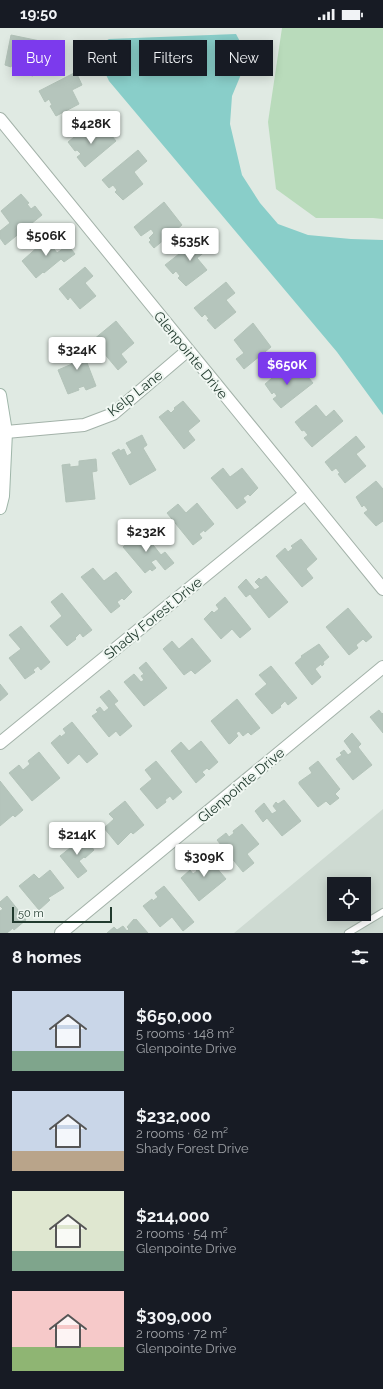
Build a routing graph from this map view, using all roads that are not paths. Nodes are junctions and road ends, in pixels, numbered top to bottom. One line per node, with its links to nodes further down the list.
1 (0, 119): 2 (street, Glenpointe Drive)
2 (188, 351): 4 (street, Kelp Lane); 5 (street, Glenpointe Drive)
3 (0, 395): 4 (street)
4 (6, 432): 6 (street)
5 (305, 494): 7 (street, Glenpointe Drive); 9 (street, Shady Forest Drive)
6 (0, 508)
7 (383, 589)
8 (383, 667): 11 (street, Glenpointe Drive)
9 (0, 743)
10 (383, 912): 12 (lane)
11 (61, 933)
12 (348, 933)

